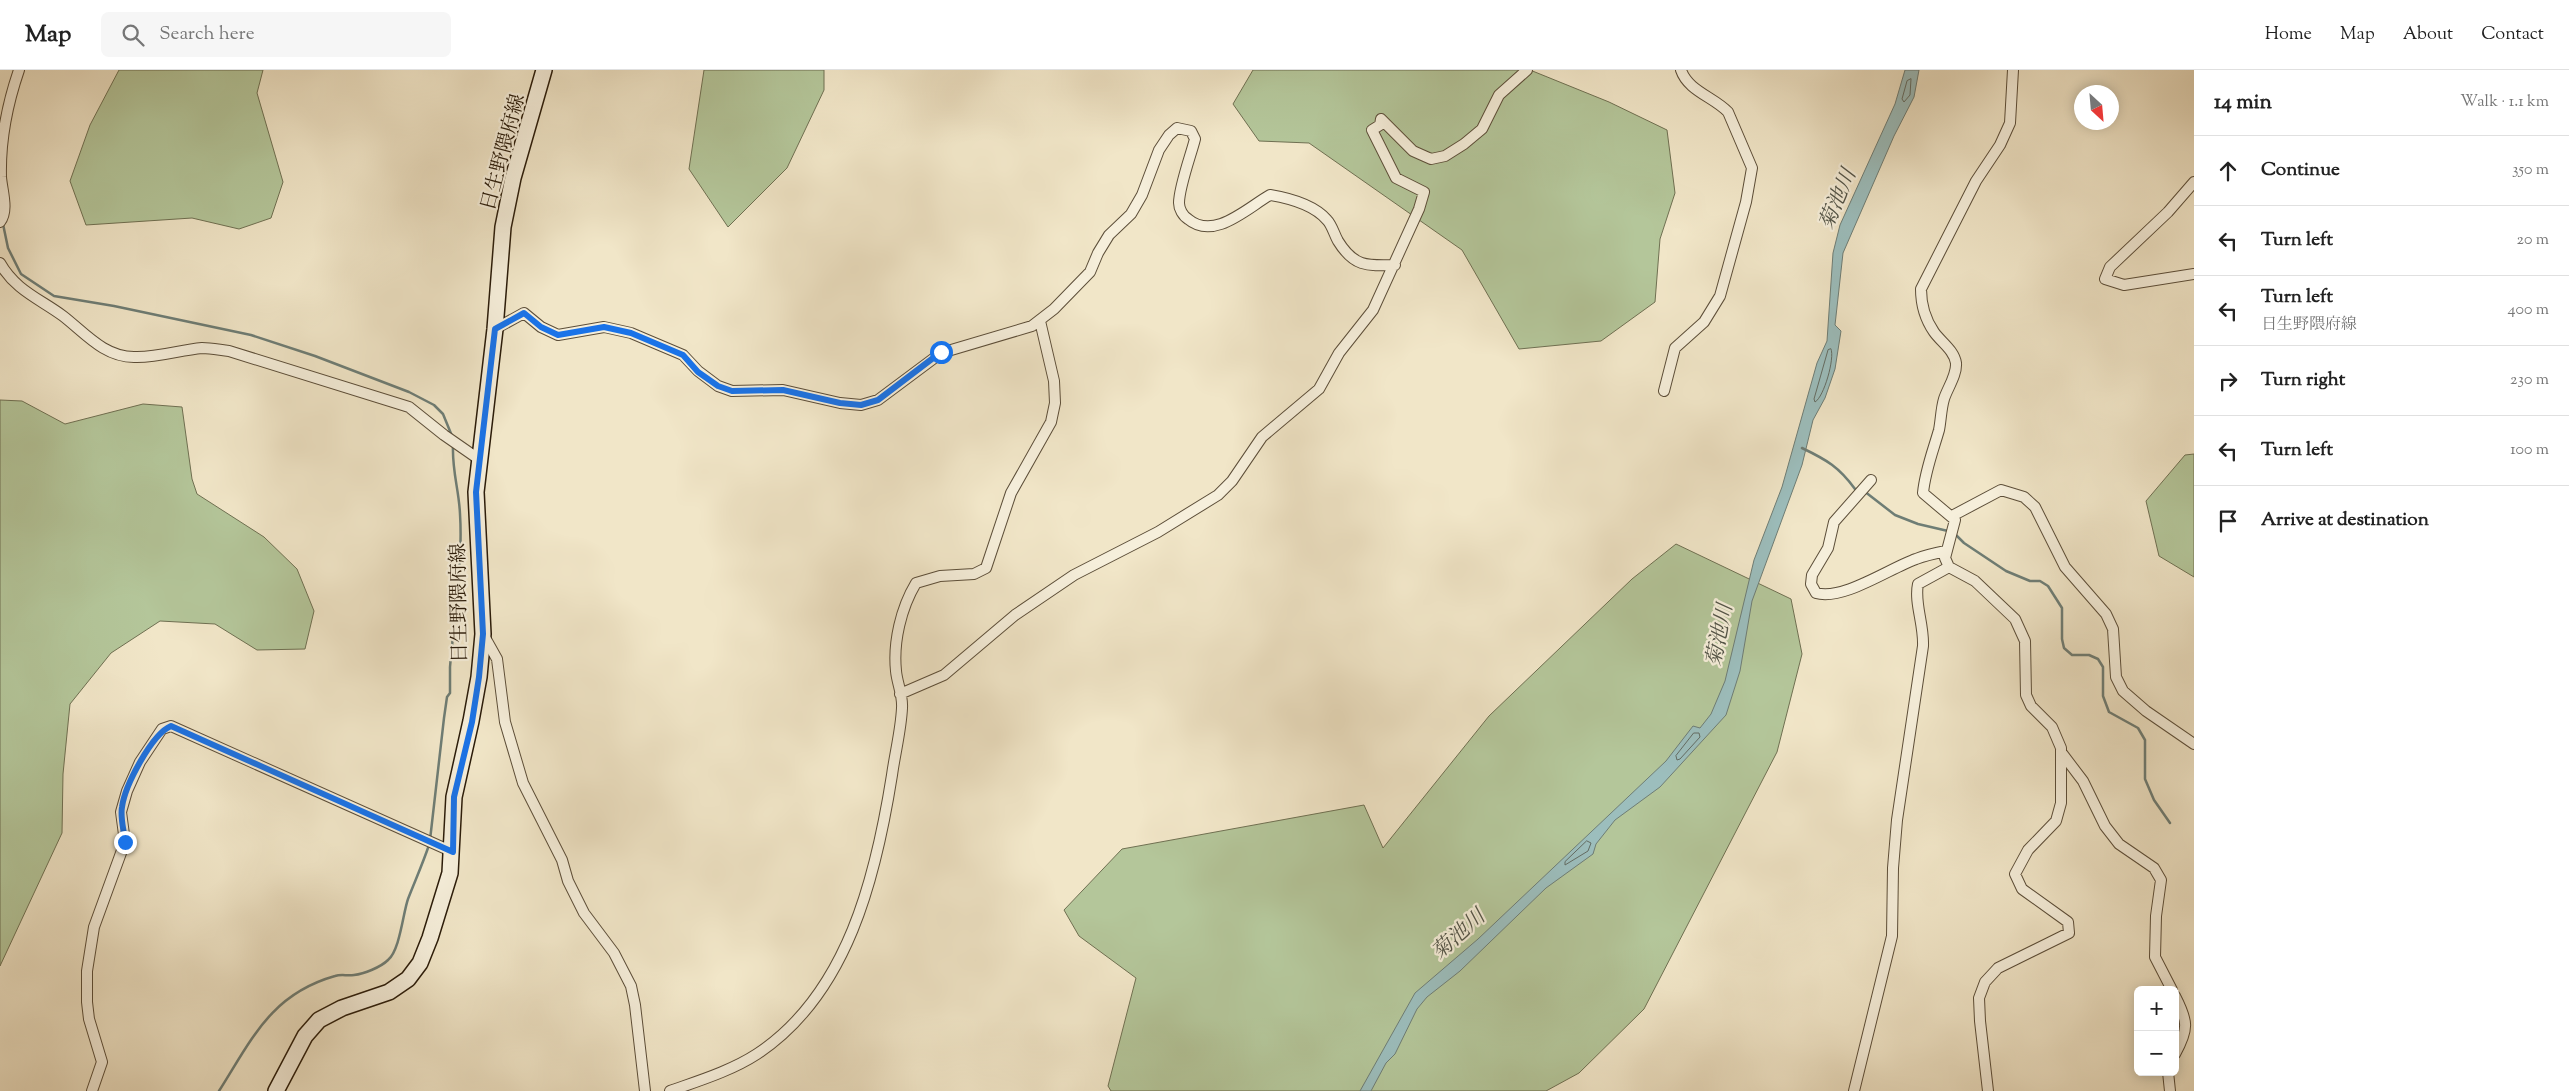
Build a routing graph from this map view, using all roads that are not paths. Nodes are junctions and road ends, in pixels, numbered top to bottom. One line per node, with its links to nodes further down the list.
1 (20, 70): 7 (street)
2 (544, 70): 12 (main road, 日生野隈府線)
3 (1526, 70): 9 (street)
4 (1681, 70): 13 (street)
5 (2013, 70): 16 (street)
6 (2194, 182): 10 (street)
7 (0, 222)
8 (0, 263): 14 (street)
9 (1394, 265): 11 (street); 20 (street)
10 (2194, 274)
11 (1040, 321): 12 (street); 20 (street)
12 (495, 329): 14 (main road, 日生野隈府線)
13 (1664, 391)
14 (480, 460): 19 (main road, 日生野隈府線)
15 (1871, 480): 17 (street)
16 (1952, 516): 17 (street); 21 (street)
17 (1946, 551): 18 (street)
18 (1949, 567): 22 (street); 32 (street)
19 (483, 634): 23 (main road, 日生野隈府線); 30 (street)
20 (900, 694): 31 (street)
21 (2194, 744)
22 (2060, 751): 24 (street); 33 (street)
23 (453, 852): 28 (street); 29 (main road, 日生野隈府線)
24 (2170, 986)
25 (2179, 1004): 26 (street)
26 (2179, 1045)
27 (2168, 1076): 34 (street)
28 (92, 1091)
29 (276, 1091)
30 (645, 1091)
31 (670, 1091)
32 (1854, 1091)
33 (1988, 1091)
34 (2170, 1091)

